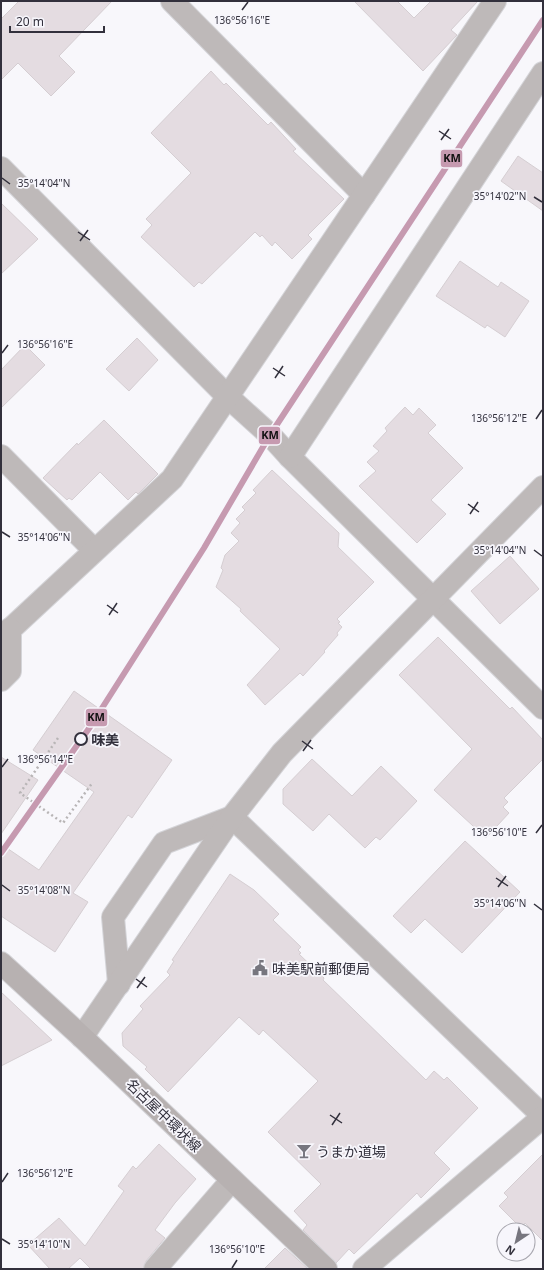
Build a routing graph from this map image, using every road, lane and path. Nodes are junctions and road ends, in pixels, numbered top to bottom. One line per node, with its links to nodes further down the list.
1 (172, 1): 5 (street)
2 (496, 1): 5 (street)
3 (543, 74): 8 (street)
4 (1, 168): 6 (street)
5 (364, 195): 6 (street)
6 (228, 397): 8 (street); 10 (street)
7 (1, 456): 10 (street)
8 (290, 457): 11 (street)
9 (543, 487): 11 (street)
10 (94, 550): 12 (street)
11 (432, 598): 14 (street); 17 (street)
12 (6, 633): 13 (street)
13 (1, 680)
14 (543, 708)
15 (58, 738): 16 (path)
16 (92, 782)
17 (232, 817): 19 (street); 19 (street); 21 (street)
18 (1, 963): 20 (main road, 名古屋中環状線)
19 (118, 984): 20 (street)
20 (82, 1037): 22 (main road, 名古屋中環状線)
21 (543, 1117): 25 (street)
22 (232, 1180): 23 (street); 24 (main road, 名古屋中環状線)
23 (156, 1269)
24 (326, 1269)
25 (364, 1269)

